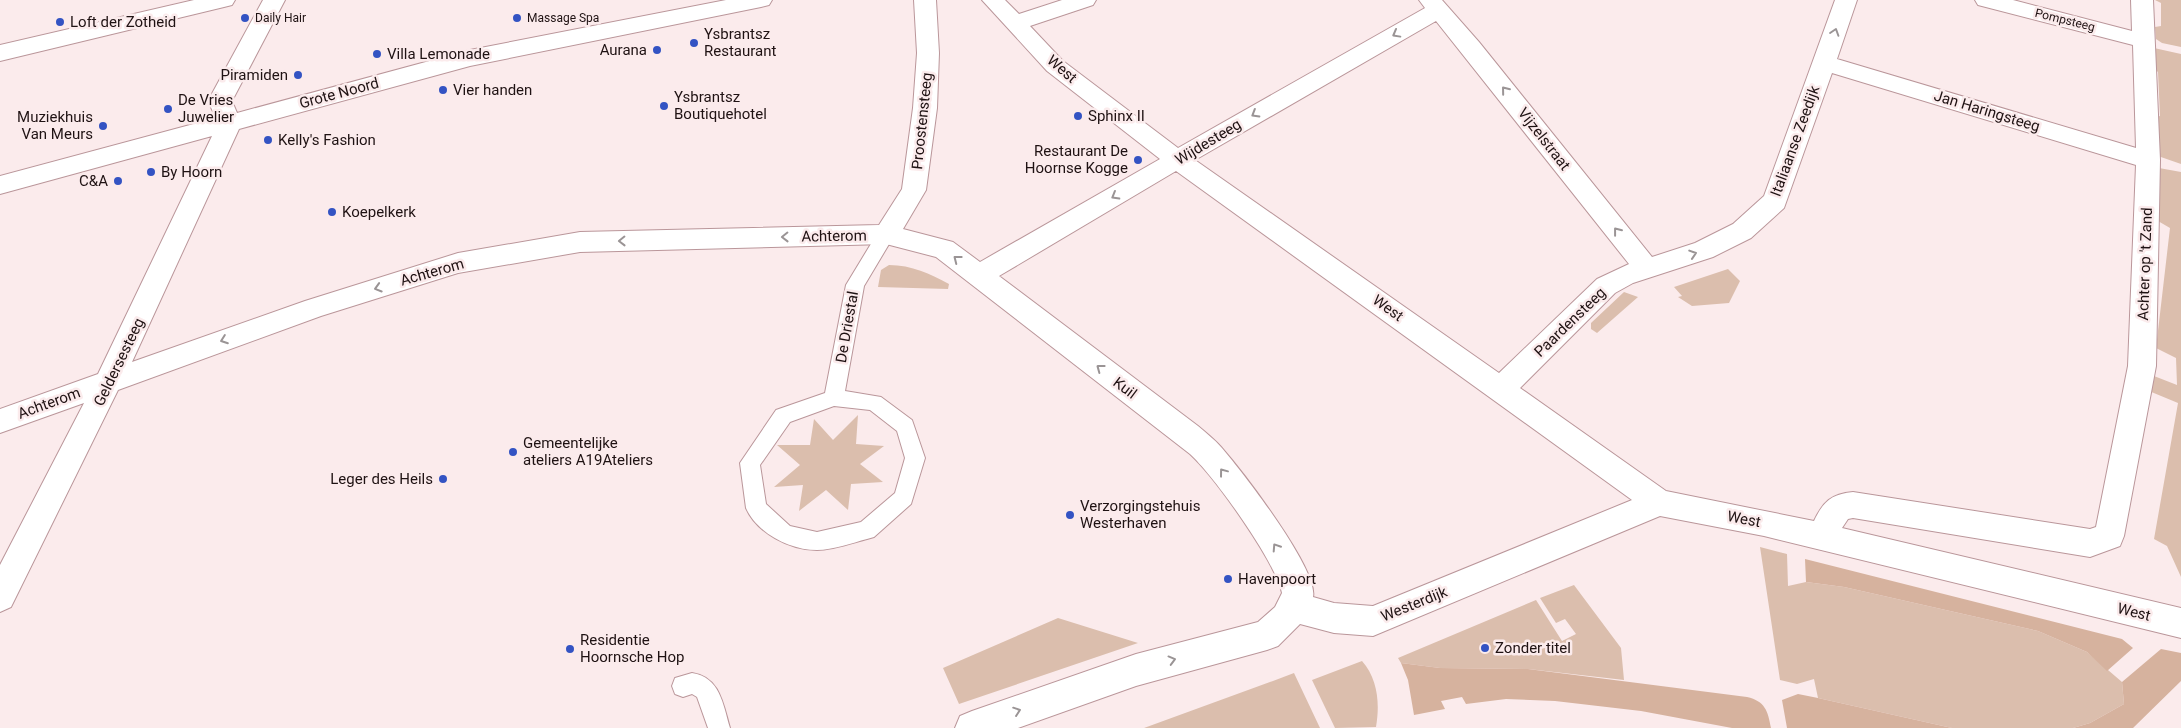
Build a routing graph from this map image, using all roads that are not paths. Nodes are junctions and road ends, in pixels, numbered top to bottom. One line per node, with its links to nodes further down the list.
1 (224, 0): 13 (street)
2 (274, 0): 15 (street)
3 (761, 0): 15 (street, Grote Noord)
4 (925, 0): 19 (street, Proostensteeg)
5 (994, 0): 11 (street, West)
6 (1085, 0): 11 (street)
7 (1846, 0): 14 (street, Italiaanse Zeedijk, one-way to 7)
8 (1986, 0): 12 (street, Pompsteeg)
9 (2142, 0): 12 (street, Achter op 't Zand)
10 (1434, 5): 16 (street, Wijdesteeg, one-way to 16); 20 (street, Vijzelstraat, one-way to 10)
11 (1015, 23): 16 (street, West)
12 (2144, 41): 17 (street, Achter op 't Zand)
13 (0, 54)
14 (1825, 63): 17 (street, Jan Haringsteeg); 20 (street, Italiaanse Zeedijk, one-way to 14)
15 (230, 122): 18 (street, Grote Noord); 22 (street, Geldersesteeg)
16 (1178, 160): 21 (street, Wijdesteeg, one-way to 21); 23 (street, West)
17 (2148, 160): 27 (street, Achter op 't Zand)
18 (0, 185)
19 (886, 234): 21 (street, Kuil, one-way to 19); 22 (street, Achterom, one-way to 22); 24 (lane, De Driestal)
20 (1647, 269): 23 (street, Paardensteeg)
21 (978, 276): 29 (street, Kuil, one-way to 21)
22 (111, 381): 25 (street, Achterom); 28 (street, Geldersesteeg)
23 (1501, 390): 26 (street, West)
24 (834, 398): 24 (lane)
25 (0, 420)
26 (1659, 502): 27 (street, West); 29 (street, Westerdijk)
27 (1825, 537): 30 (street, West)
28 (0, 597)
29 (1293, 607): 33 (street, one-way to 29)
30 (2181, 624)
31 (683, 686): 32 (lane)
32 (719, 728)
33 (972, 728)

